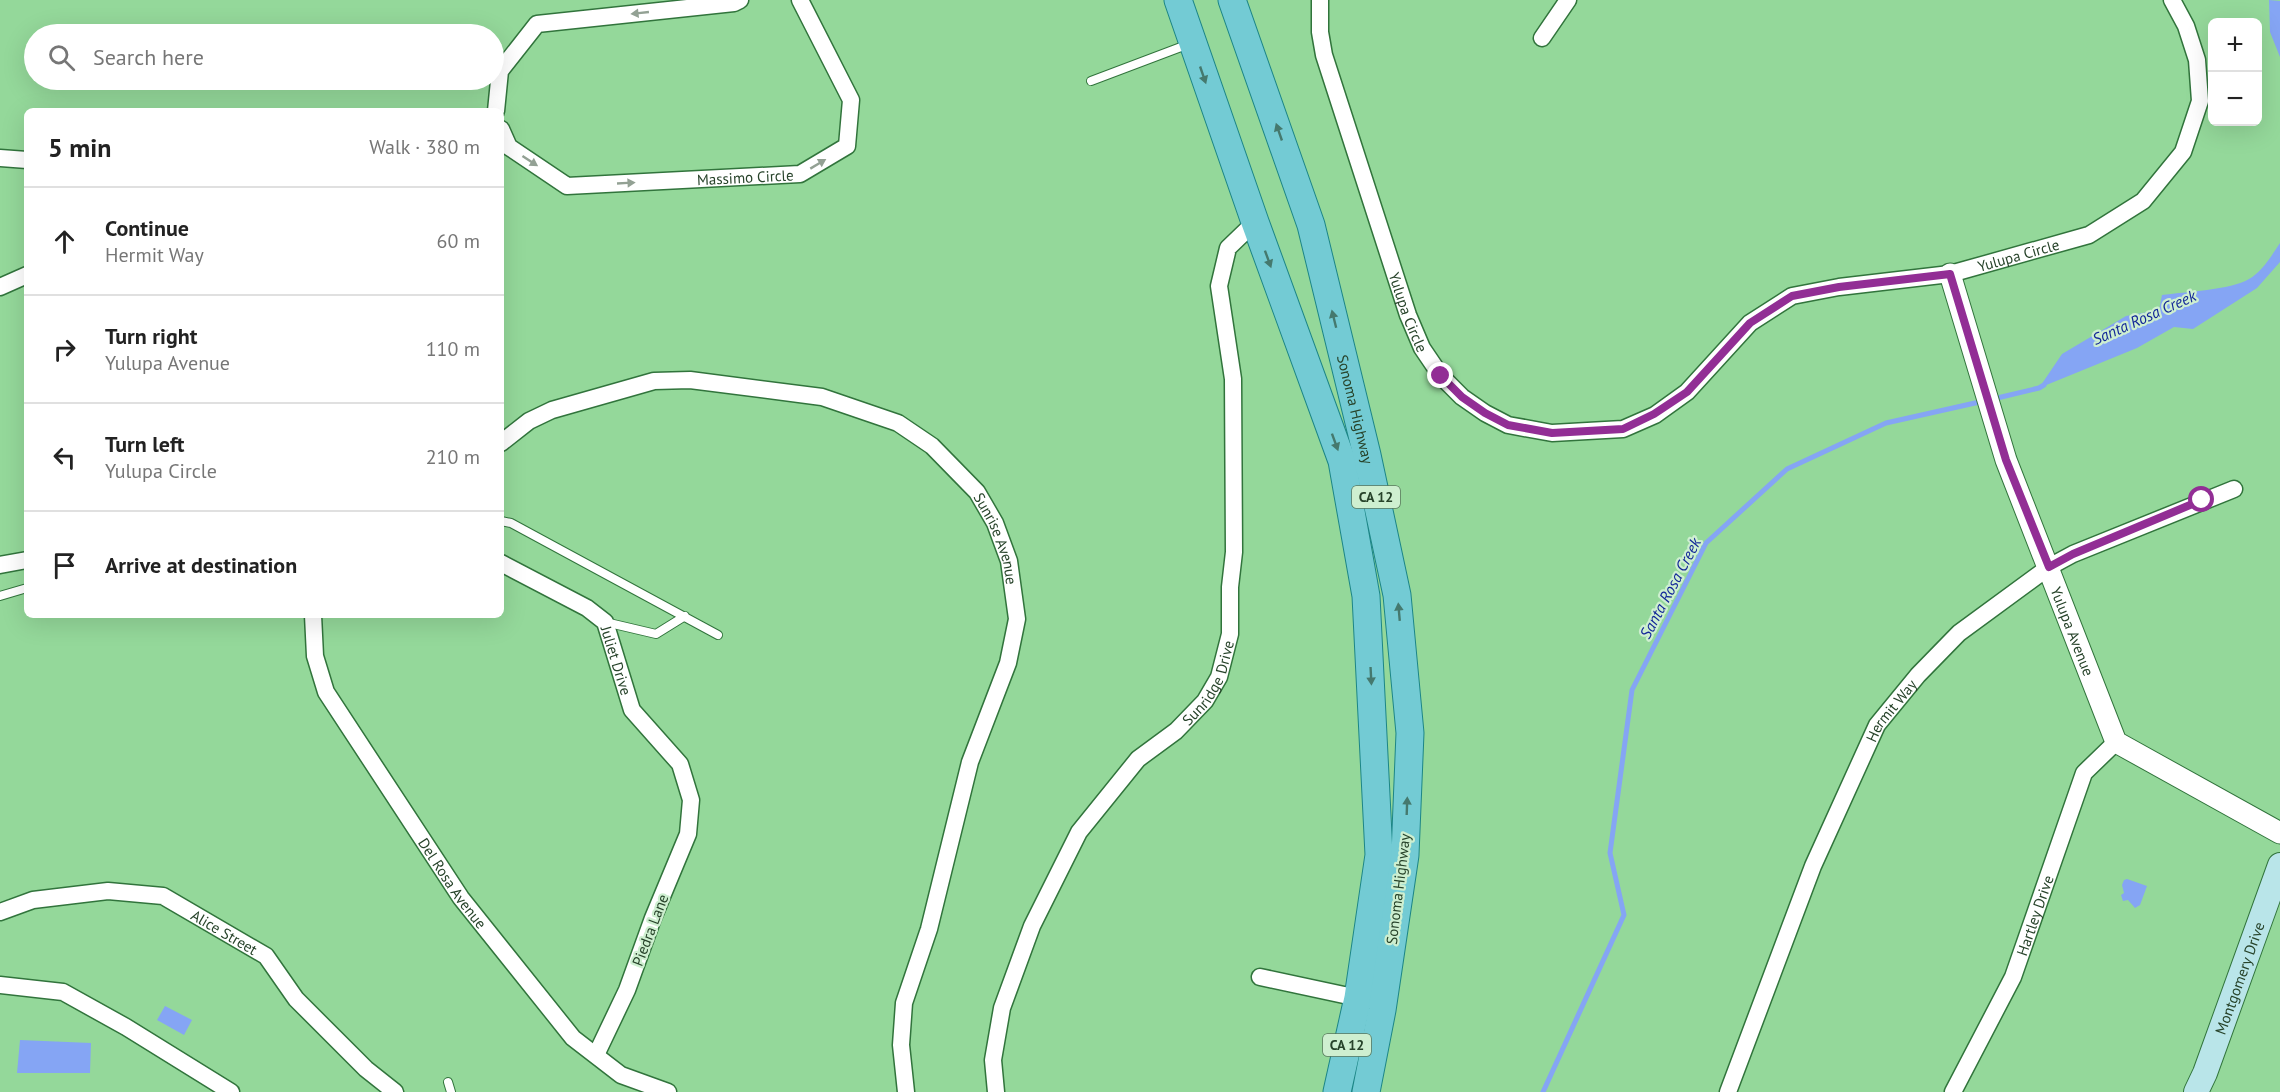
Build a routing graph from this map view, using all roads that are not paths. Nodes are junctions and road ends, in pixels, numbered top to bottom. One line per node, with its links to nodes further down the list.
1 (740, 0): 10 (street, one-way to 10)
2 (800, 0): 14 (street, Massimo Circle, one-way to 2)
3 (1178, 0): 9 (main road, Sonoma Highway / CA 12)
4 (1232, 0): 51 (main road, Sonoma Highway / CA 12, one-way to 4)
5 (1320, 0): 18 (street, Yulupa Circle)
6 (1568, 0): 8 (street)
7 (2172, 0): 18 (street, Yulupa Circle)
8 (1542, 38)
9 (1192, 43): 11 (lane); 17 (main road, Sonoma Highway / CA 12, one-way to 17)
10 (504, 66)
11 (1091, 81)
12 (498, 90): 13 (street, one-way to 13)
13 (496, 108)
14 (504, 136)
15 (0, 158): 16 (street)
16 (24, 160)
17 (1255, 222): 41 (main road, Sonoma Highway / CA 12, one-way to 41); 49 (street, Sunridge Drive)
18 (1950, 274): 27 (street, Yulupa Avenue)
19 (24, 276): 20 (street)
20 (0, 287)
21 (504, 441): 48 (street, Sunrise Avenue)
22 (2234, 489): 27 (street, Hermit Way)
23 (504, 521): 30 (lane)
24 (24, 561): 25 (street)
25 (0, 565)
26 (504, 565): 32 (street, Juliet Drive)
27 (2049, 567): 34 (street, Yulupa Avenue); 52 (street, Hermit Way)
28 (24, 589): 29 (lane)
29 (0, 596)
30 (685, 616): 32 (lane); 33 (lane)
31 (313, 618): 42 (street, Del Rosa Avenue)
32 (605, 622): 35 (street, Juliet Drive)
33 (718, 635)
34 (2116, 742): 36 (street); 53 (street, Hartley Drive)
35 (691, 800): 42 (street, Piedra Lane)
36 (2280, 833)
37 (2280, 865): 54 (main road, Montgomery Drive)
38 (0, 912): 45 (street, Alice Street)
39 (1260, 977): 41 (street)
40 (0, 985): 44 (street)
41 (1358, 998): 50 (main road, CA 12)
42 (596, 1056): 47 (street, Del Rosa Avenue)
43 (448, 1082): 46 (lane)
44 (231, 1092)
45 (395, 1092)
46 (451, 1092)
47 (668, 1092)
48 (906, 1092)
49 (996, 1092)
50 (1337, 1092)
51 (1366, 1092)
52 (1728, 1092)
53 (1953, 1092)
54 (2196, 1092)

